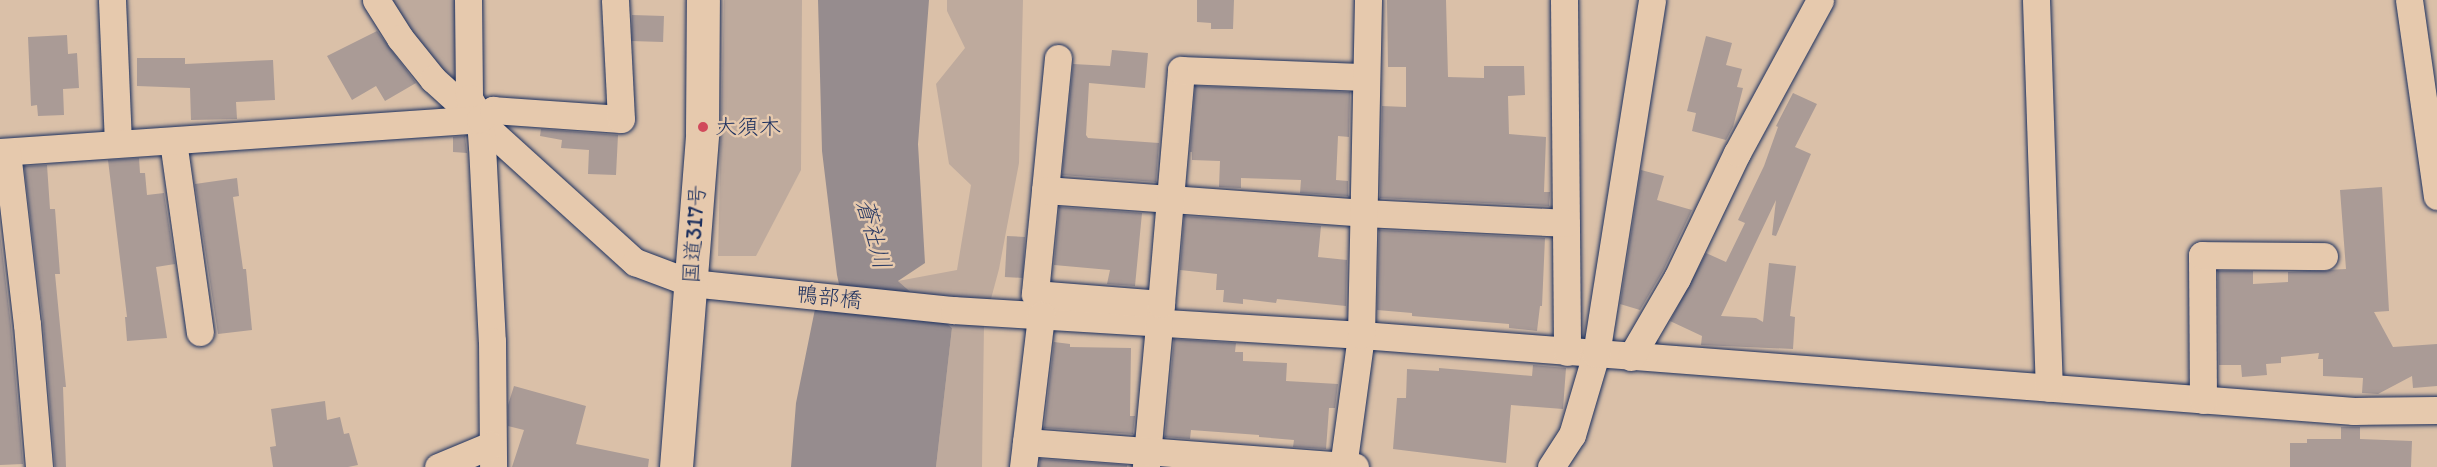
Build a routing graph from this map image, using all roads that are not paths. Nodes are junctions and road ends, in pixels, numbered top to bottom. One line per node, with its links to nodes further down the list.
1 (111, 0): 16 (street)
2 (376, 0): 14 (street, 鴨部橋)
3 (468, 0): 14 (street)
4 (615, 0): 14 (street)
5 (703, 0): 24 (highway, 国道317号)
6 (1368, 0): 13 (street)
7 (1564, 0): 22 (street)
8 (1652, 0): 30 (street)
9 (1820, 0): 31 (street)
10 (2036, 0): 32 (street)
11 (2409, 0): 19 (street)
12 (1058, 58): 18 (street)
13 (1366, 77): 20 (street); 21 (street)
14 (480, 119): 15 (street); 24 (street, 鴨部橋); 36 (street)
15 (173, 141): 16 (street); 27 (street)
16 (118, 143): 17 (street)
17 (3, 152): 38 (street)
18 (1045, 190): 20 (street); 25 (street)
19 (2437, 196)
20 (1169, 199): 21 (street); 25 (street)
21 (1364, 213): 22 (street); 28 (street)
22 (1566, 223): 29 (street)
23 (2324, 255): 33 (street)
24 (698, 284): 26 (street, 鴨部橋); 40 (highway, 国道317号)
25 (1159, 313): 26 (street, 鴨部橋); 28 (street); 37 (street)
26 (1041, 315): 35 (street)
27 (200, 333)
28 (1361, 335): 29 (street); 41 (street)
29 (1567, 352): 30 (street)
30 (1596, 354): 31 (street); 42 (street)
31 (1631, 357): 32 (street)
32 (2049, 388): 33 (street)
33 (2204, 400): 34 (street)
34 (2437, 410)
35 (1024, 454): 37 (street)
36 (492, 456): 39 (street)
37 (1147, 459): 41 (street)
38 (39, 467)
39 (438, 467)
40 (676, 467)
41 (1347, 467)
42 (1551, 467)

